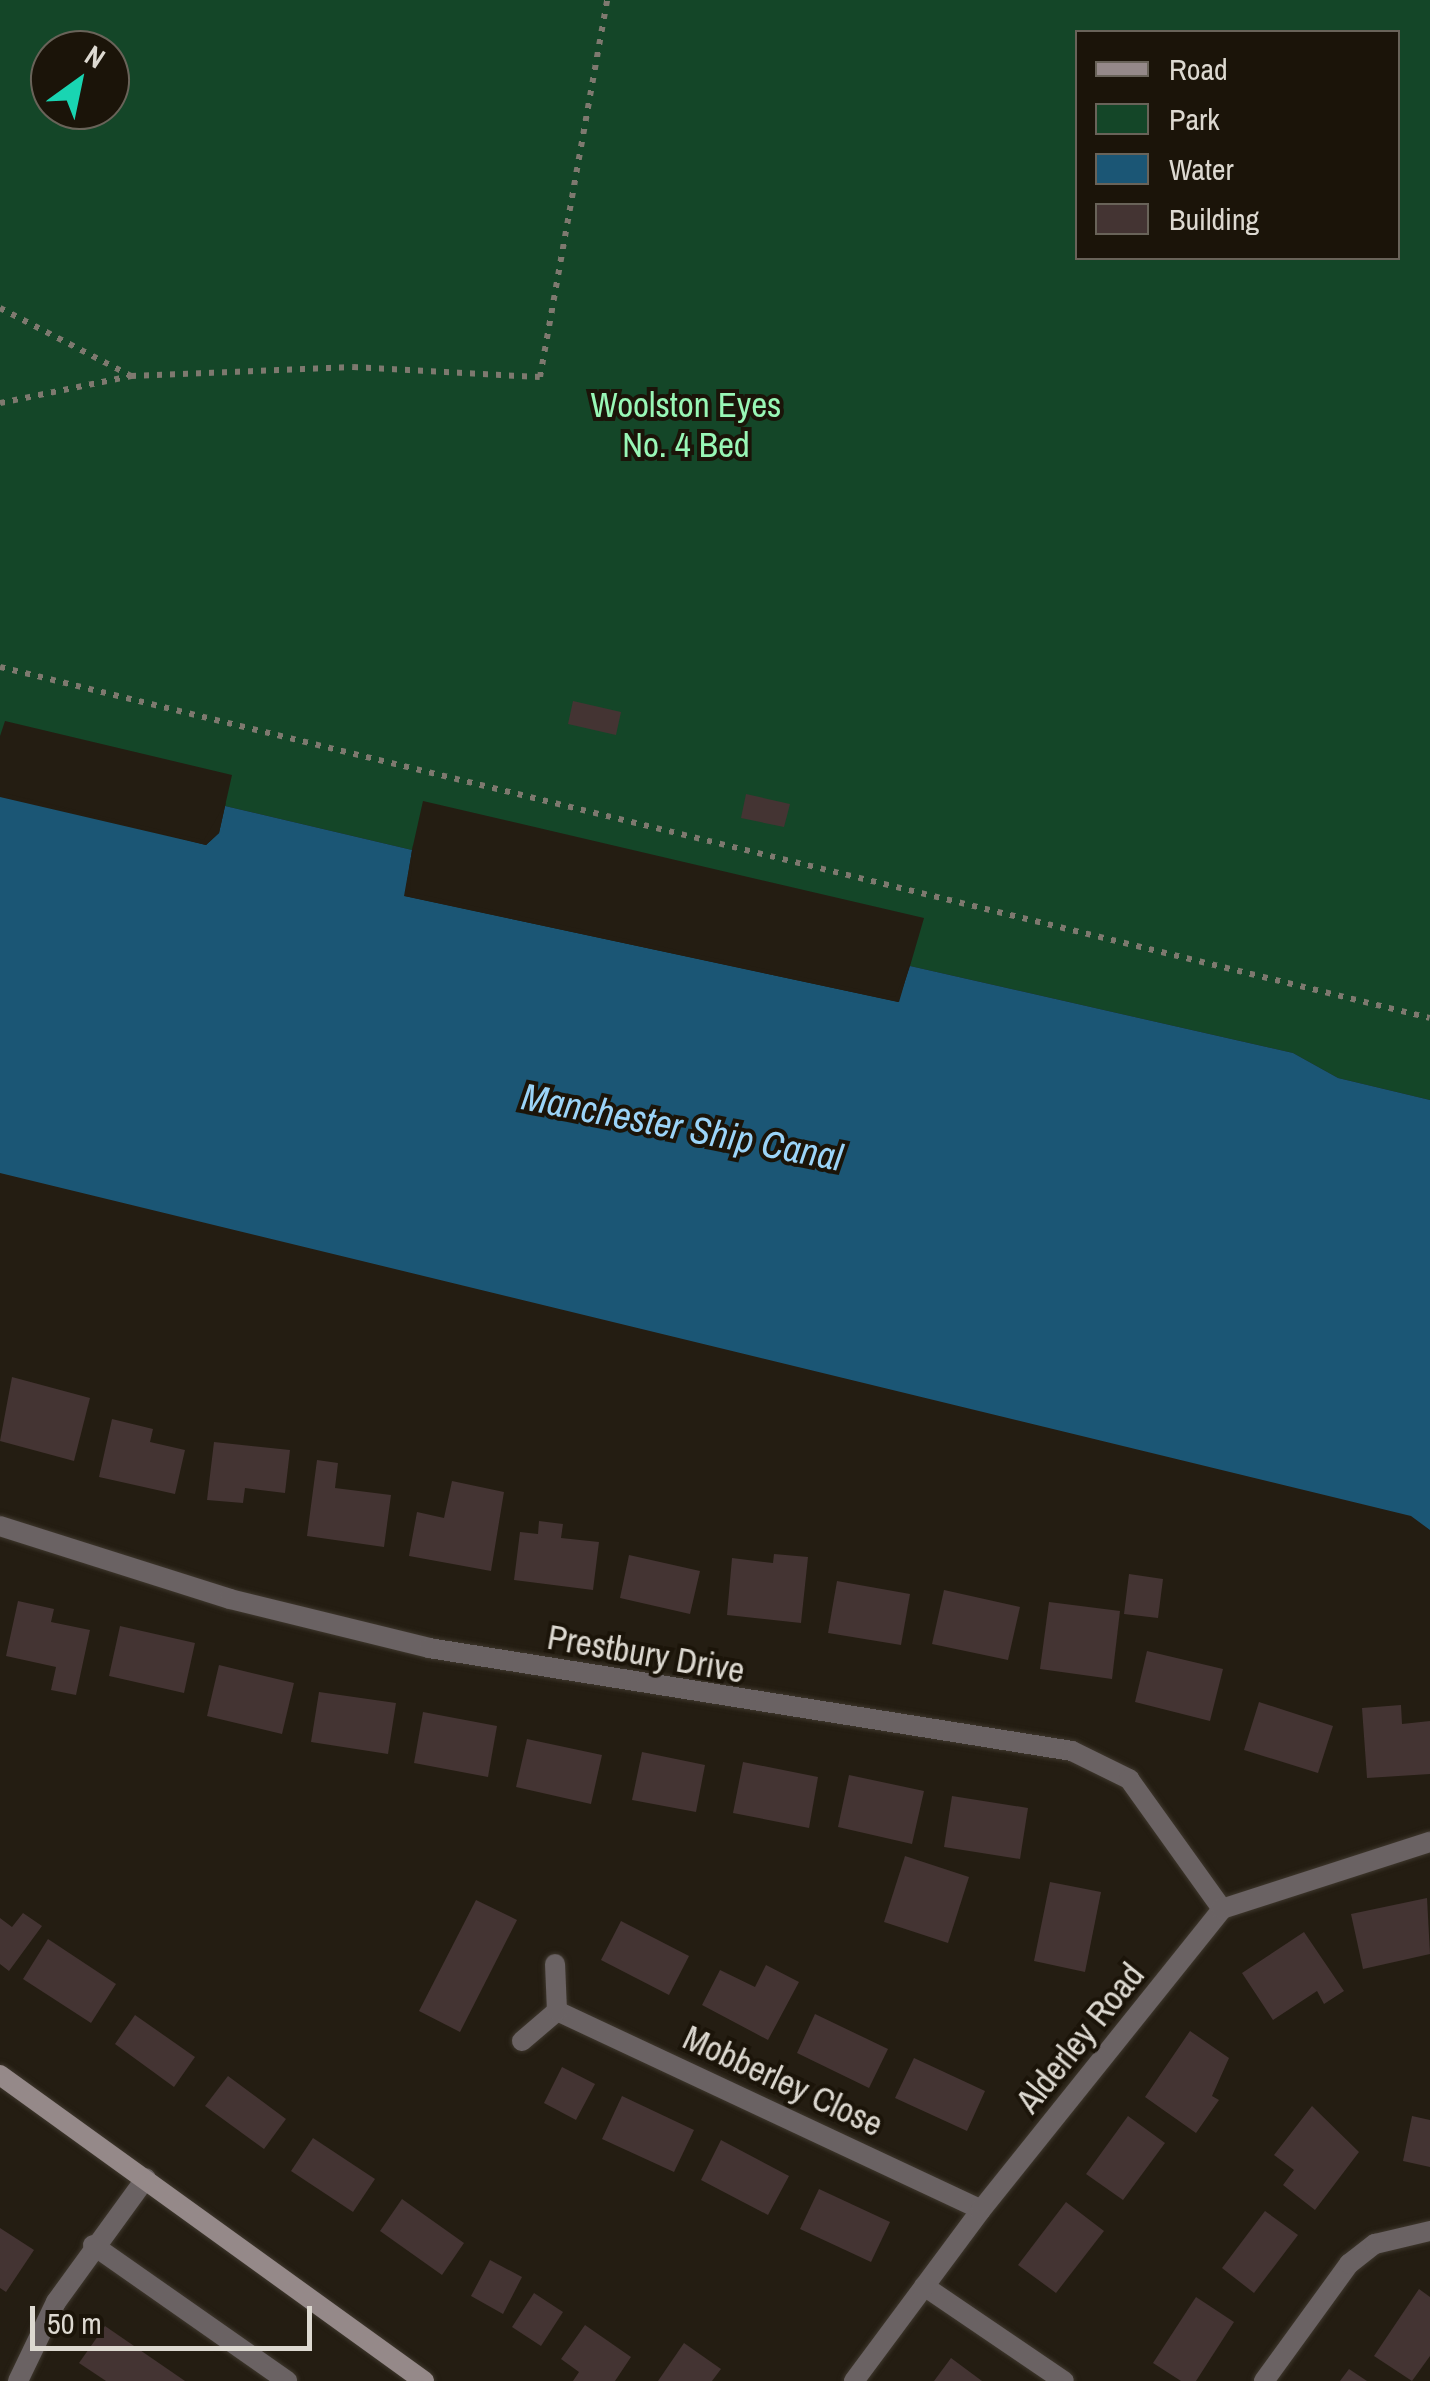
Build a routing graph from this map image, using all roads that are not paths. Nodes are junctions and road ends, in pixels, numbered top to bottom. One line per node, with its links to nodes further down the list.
1 (0, 1526): 3 (street, Prestbury Drive)
2 (1430, 1842): 3 (street)
3 (1222, 1909): 9 (street, Alderley Road)
4 (555, 1964): 5 (street)
5 (558, 2011): 6 (street); 9 (street, Mobberley Close)
6 (522, 2041)
7 (0, 2074): 8 (main road)
8 (146, 2178): 11 (street); 15 (main road)
9 (980, 2210): 12 (street, Alderley Road)
10 (1430, 2231): 18 (street)
11 (93, 2245): 13 (street); 14 (street)
12 (924, 2286): 16 (street, Alderley Road); 17 (street)
13 (18, 2381)
14 (287, 2381)
15 (424, 2381)
16 (854, 2381)
17 (1064, 2381)
18 (1264, 2381)

